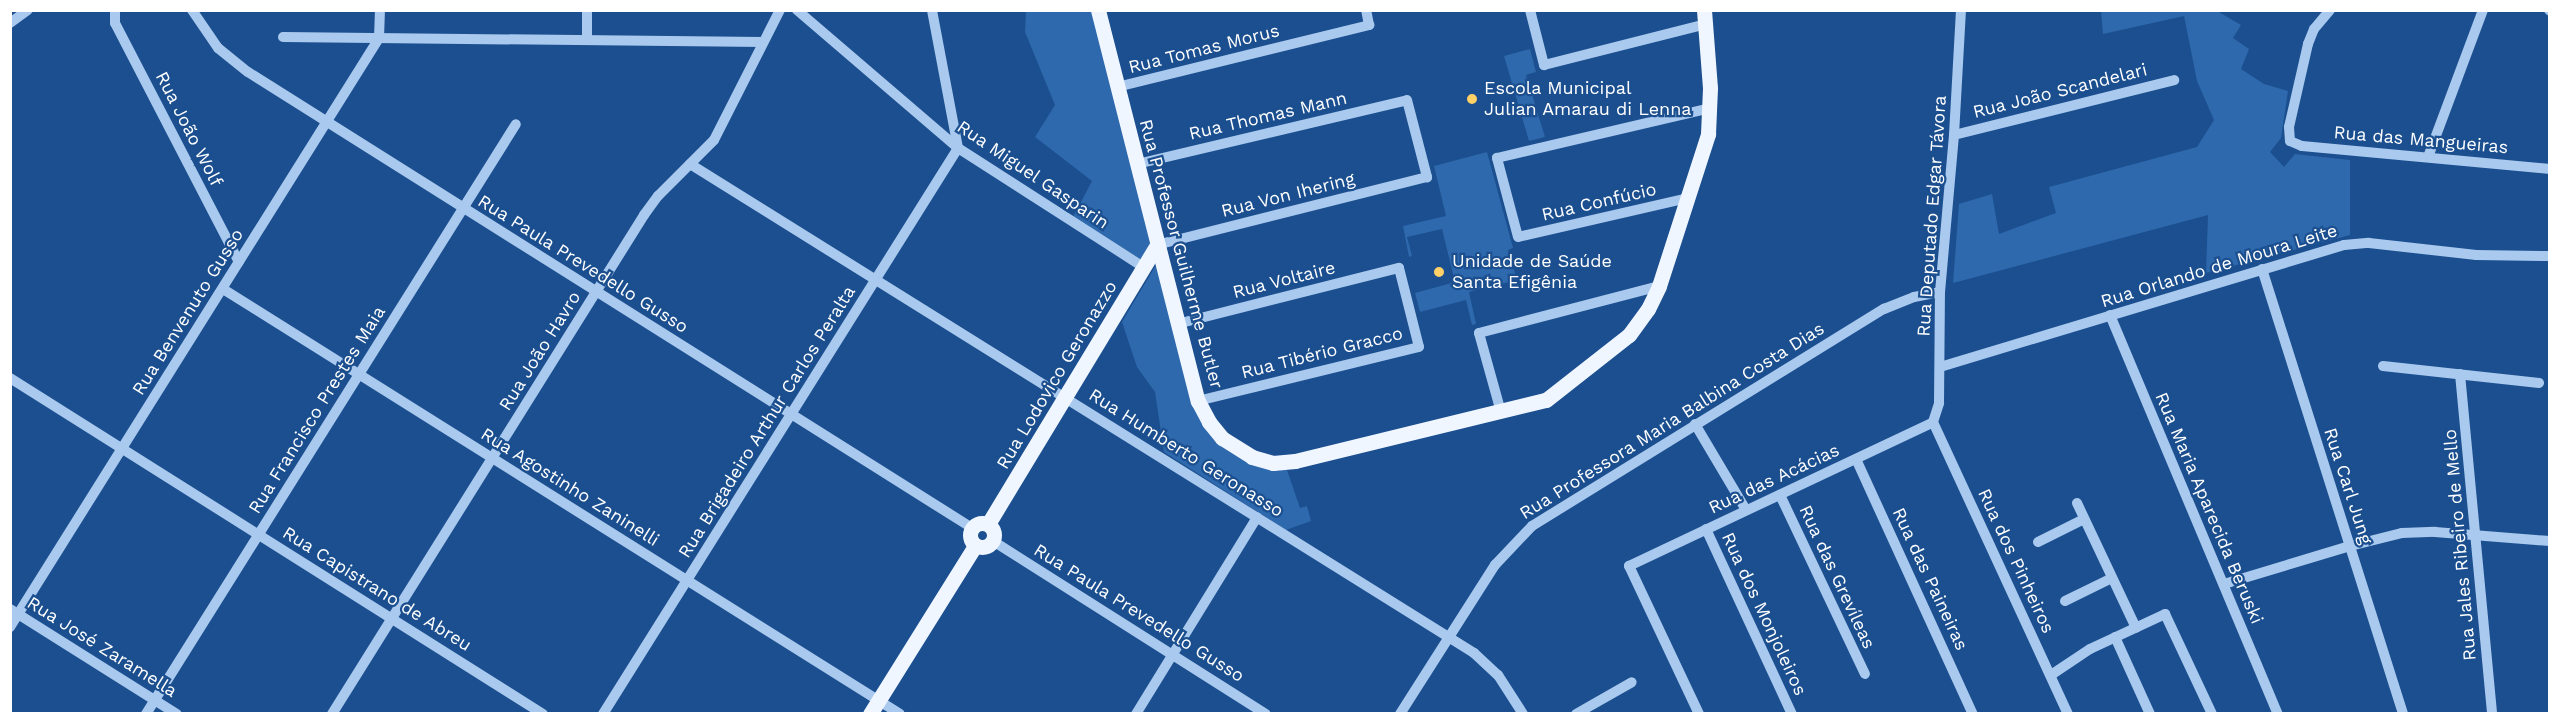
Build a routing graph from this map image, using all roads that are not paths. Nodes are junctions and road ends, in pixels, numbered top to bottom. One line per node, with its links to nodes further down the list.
1 (28, 10): 16 (street)
2 (115, 10): 37 (street, Rua João Wolf)
3 (192, 10): 24 (street, Rua Paula Prevedello Gusso)
4 (380, 10): 18 (street, Rua Benvenuto Gusso)
5 (587, 10): 19 (street)
6 (780, 10): 20 (street, Rua João Havro)
7 (797, 10): 27 (street, Rua Miguel Gasparin)
8 (932, 10): 27 (street)
9 (1098, 10): 22 (main road, Rua Professor Guilherme Butler)
10 (1366, 10): 22 (street, Rua Tomas Morus)
11 (1530, 10): 15 (street)
12 (1961, 10): 26 (street, Rua Deputado Edgar Távora)
13 (2330, 10): 28 (street, Rua das Mangueiras)
14 (2483, 10): 28 (street)
15 (1705, 17): 23 (main road, Rua Professor Guilherme Butler)
16 (10, 23)
17 (283, 37): 18 (street)
18 (379, 38): 19 (street); 24 (street, Rua Benvenuto Gusso)
19 (587, 40): 20 (street)
20 (764, 42): 29 (street, Rua João Havro)
21 (2174, 80): 26 (street, Rua João Scandelari)
22 (1118, 87): 30 (main road, Rua Professor Guilherme Butler)
23 (1711, 108): 33 (main road, Rua Professor Guilherme Butler); 33 (street, Rua Confúcio)
24 (327, 122): 34 (street, Rua Paula Prevedello Gusso); 37 (street, Rua Benvenuto Gusso)
25 (516, 124): 34 (street, Rua Francisco Prestes Maia)
26 (1954, 135): 44 (street, Rua Deputado Edgar Távora)
27 (958, 148): 38 (street, Rua Miguel Gasparin); 40 (street, Rua Brigadeiro Arthur Carlos Peralta)
28 (2428, 158): 31 (street, Rua das Mangueiras)
29 (690, 164): 40 (street, Rua Humberto Geronasso); 43 (street, Rua João Havro)
30 (1137, 164): 32 (street, Rua Thomas Mann); 35 (main road, Rua Professor Guilherme Butler)
31 (2550, 169)
32 (1427, 177): 35 (street, Rua Von Ihering)
33 (1688, 198): 41 (main road, Rua Professor Guilherme Butler)
34 (464, 208): 43 (street, Rua Paula Prevedello Gusso); 50 (street, Rua Francisco Prestes Maia)
35 (1157, 245): 38 (main road, Rua Lodovico Geronazzo); 46 (main road, Rua Professor Guilherme Butler)
36 (2550, 256): 39 (street, Rua Orlando de Moura Leite)
37 (239, 262): 42 (street, Rua Benvenuto Gusso)
38 (1144, 268): 54 (main road, Rua Lodovico Geronazzo)
39 (2262, 269): 45 (street, Rua Orlando de Moura Leite); 77 (street, Rua Carl Jung)
40 (876, 279): 54 (street, Rua Humberto Geronasso); 57 (street, Rua Brigadeiro Arthur Carlos Peralta)
41 (1659, 286): 56 (main road, Rua Professor Guilherme Butler); 56 (street)
42 (222, 289): 50 (street, Rua Agostinho Zaninelli); 60 (street, Rua Benvenuto Gusso)
43 (596, 291): 57 (street, Rua Paula Prevedello Gusso); 61 (street, Rua João Havro)
44 (1940, 292): 49 (street, Rua Deputado Edgar Távora); 59 (street, Rua Professora Maria Balbina Costa Dias)
45 (2110, 315): 49 (street, Rua Orlando de Moura Leite); 80 (street, Rua Maria Aparecida Beruski)
46 (1177, 324): 47 (street, Rua Voltaire); 55 (main road, Rua Professor Guilherme Butler)
47 (1419, 346): 55 (street, Rua Tibério Gracco)
48 (2383, 366): 51 (street)
49 (1940, 367): 58 (street, Rua Deputado Edgar Távora)
50 (359, 374): 61 (street, Rua Agostinho Zaninelli); 71 (street, Rua Francisco Prestes Maia)
51 (2460, 374): 53 (street); 72 (street, Rua Jales Ribeiro de Mello)
52 (10, 378): 60 (street, Rua Capistrano de Abreu)
53 (2539, 383)
54 (1066, 398): 66 (street, Rua Humberto Geronasso); 68 (main road, Rua Lodovico Geronazzo)
55 (1198, 401): 56 (main road, Rua Professor Guilherme Butler)
56 (1501, 412)
57 (791, 414): 69 (street, Rua Paula Prevedello Gusso); 79 (street, Rua Brigadeiro Arthur Carlos Peralta)
58 (1933, 422): 62 (street, Rua das Acácias); 90 (street, Rua dos Pinheiros)
59 (1695, 424): 65 (street); 86 (street, Rua Professora Maria Balbina Costa Dias)
60 (123, 448): 71 (street, Rua Capistrano de Abreu); 82 (street, Rua Benvenuto Gusso)
61 (492, 458): 79 (street, Rua Agostinho Zaninelli); 83 (street, Rua João Havro)
62 (1856, 459): 63 (street, Rua das Acácias); 108 (street, Rua das Paineiras)
63 (1780, 495): 65 (street, Rua das Acácias); 89 (street, Rua das Grevíleas)
64 (2077, 503): 67 (street)
65 (1746, 510): 70 (street, Rua das Acácias)
66 (1257, 517): 86 (street, Rua Humberto Geronasso); 88 (street)
67 (2084, 519): 75 (street); 78 (street)
68 (988, 524): 69 (main road); 73 (main road)
69 (972, 528): 76 (main road)
70 (1706, 529): 106 (street, Rua das Acácias); 107 (street, Rua dos Monjoleiros)
71 (259, 534): 83 (street, Rua Capistrano de Abreu); 92 (street, Rua Francisco Prestes Maia)
72 (2476, 536): 74 (street); 77 (street); 114 (street, Rua Jales Ribeiro de Mello)
73 (993, 541): 76 (main road); 88 (street, Rua Paula Prevedello Gusso)
74 (2550, 541)
75 (2038, 542)
76 (975, 546): 93 (main road)
77 (2350, 546): 80 (street); 113 (street, Rua Carl Jung)
78 (2112, 578): 81 (street); 85 (street)
79 (687, 580): 93 (street, Rua Agostinho Zaninelli); 98 (street, Rua Brigadeiro Arthur Carlos Peralta)
80 (2224, 584): 112 (street, Rua Maria Aparecida Beruski)
81 (2065, 601)
82 (14, 612): 84 (street, Rua Benvenuto Gusso); 92 (street, Rua José Zaramella)
83 (392, 618): 96 (street, Rua João Havro); 97 (street, Rua Capistrano de Abreu)
84 (10, 627)
85 (2136, 628): 87 (street); 111 (street)
86 (1449, 637): 103 (street, Rua Professora Maria Balbina Costa Dias); 104 (street, Rua Humberto Geronasso)
87 (2115, 637): 90 (street); 110 (street)
88 (1173, 654): 101 (street); 102 (street, Rua Paula Prevedello Gusso)
89 (1865, 674)
90 (2051, 675): 109 (street, Rua dos Pinheiros)
91 (1632, 682): 105 (street)
92 (155, 700): 94 (street, Rua Francisco Prestes Maia); 95 (street, Rua José Zaramella)
93 (878, 700): 99 (main road); 100 (street, Rua Agostinho Zaninelli)
94 (146, 714)
95 (177, 714)
96 (332, 714)
97 (543, 714)
98 (603, 714)
99 (870, 714)
100 (900, 714)
101 (1136, 714)
102 (1266, 714)
103 (1400, 714)
104 (1523, 714)
105 (1576, 714)
106 (1699, 714)
107 (1792, 714)
108 (1973, 714)
109 (2068, 714)
110 (2150, 714)
111 (2212, 714)
112 (2278, 714)
113 (2403, 714)
114 (2492, 714)

